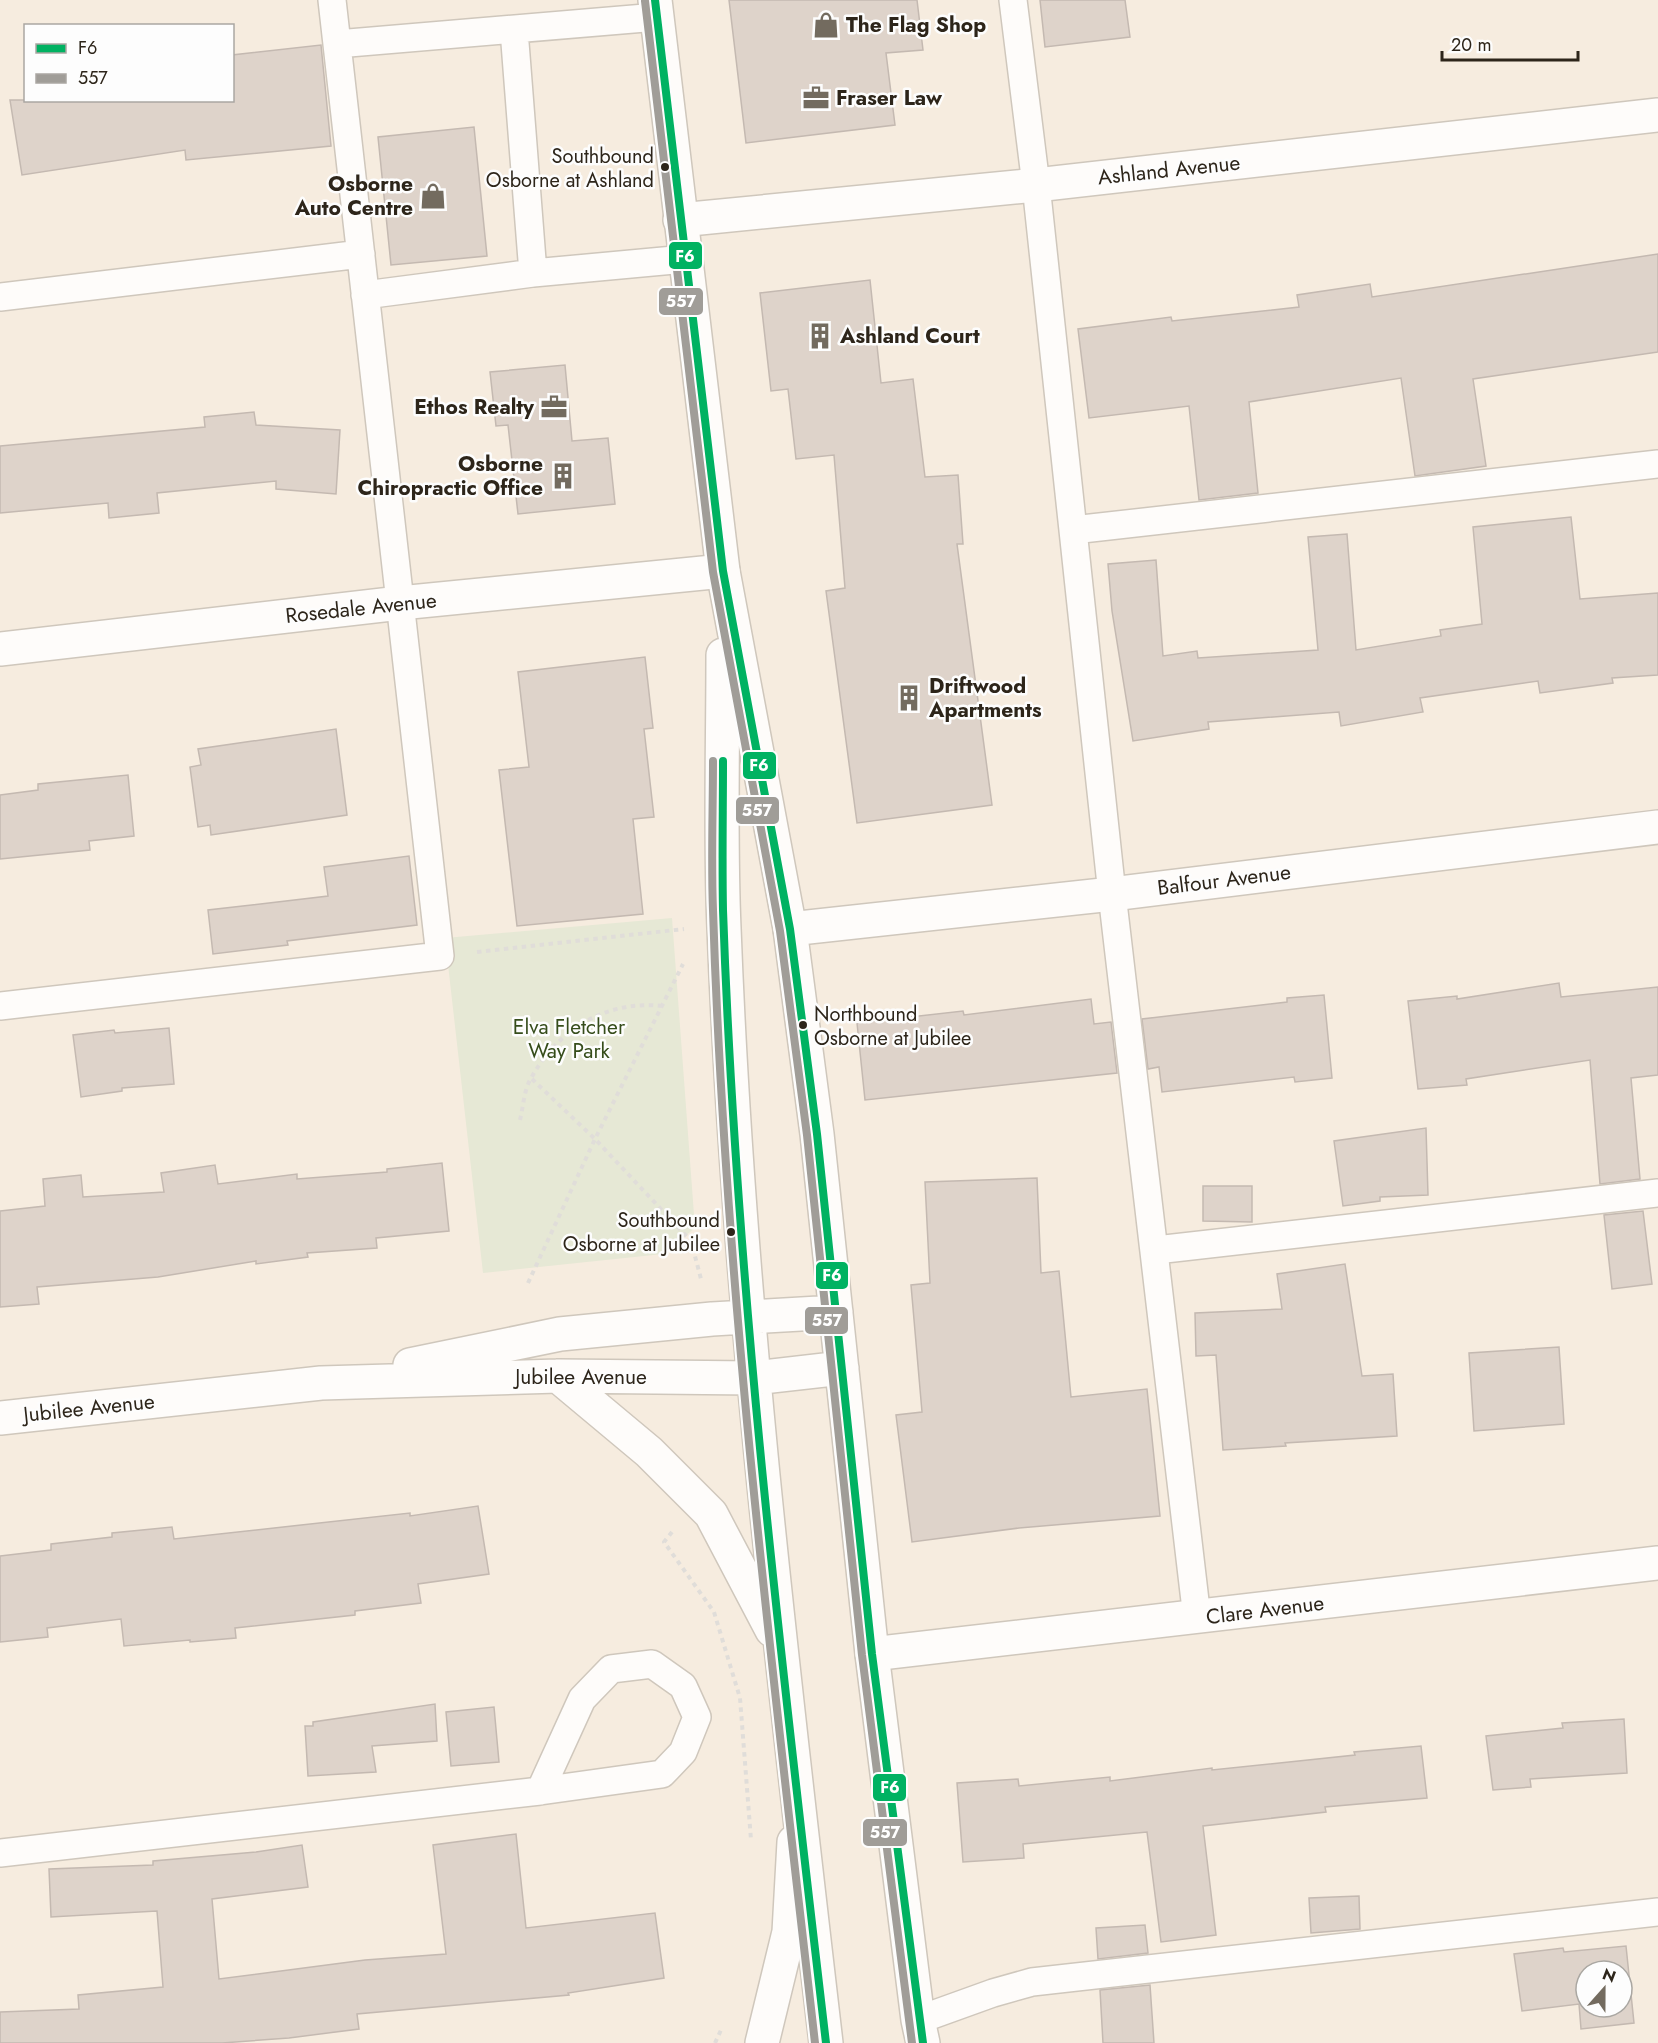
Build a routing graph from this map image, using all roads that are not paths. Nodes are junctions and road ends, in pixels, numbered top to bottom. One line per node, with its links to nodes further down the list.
1 (332, 0): 5 (lane)
2 (1013, 0): 7 (lane)
3 (656, 8): 4 (lane); 8 (main road)
4 (514, 30): 5 (lane); 11 (lane)
5 (337, 44): 9 (lane)
6 (1658, 115): 7 (main road, Ashland Avenue)
7 (1036, 185): 8 (main road, Ashland Avenue); 15 (lane)
8 (680, 220): 10 (main road)
9 (361, 254): 12 (lane); 13 (lane)
10 (685, 259): 11 (lane); 16 (main road)
11 (533, 273): 12 (lane)
12 (365, 295): 17 (lane)
13 (0, 297)
14 (1658, 464): 15 (lane)
15 (1073, 530): 20 (lane)
16 (723, 571): 17 (main road, Rosedale Avenue); 21 (main road); 26 (main road)
17 (400, 603): 18 (main road, Rosedale Avenue); 22 (lane)
18 (0, 649)
19 (1658, 826): 20 (main road, Balfour Avenue)
20 (1112, 894): 21 (main road, Balfour Avenue); 24 (lane)
21 (790, 929): 25 (main road)
22 (0, 1006)
23 (1658, 1193): 24 (lane)
24 (1155, 1250): 33 (lane)
25 (836, 1311): 26 (main road, Jubilee Avenue); 27 (main road)
26 (748, 1318): 29 (main road); 30 (main road, Jubilee Avenue)
27 (842, 1368): 29 (main road, Jubilee Avenue); 35 (main road)
28 (558, 1376): 29 (main road, Jubilee Avenue); 30 (main road, Jubilee Avenue); 34 (main road)
29 (754, 1378): 34 (main road)
30 (321, 1383): 31 (main road, Jubilee Avenue)
31 (0, 1418)
32 (1658, 1563): 33 (main road, Clare Avenue)
33 (1197, 1618): 35 (main road, Clare Avenue)
34 (781, 1645): 37 (main road)
35 (872, 1654): 40 (main road)
36 (540, 1791): 36 (lane); 38 (lane)
37 (797, 1795): 41 (main road); 42 (main road)
38 (0, 1853)
39 (1658, 1912): 40 (lane)
40 (921, 2032)
41 (762, 2043)
42 (826, 2043)

